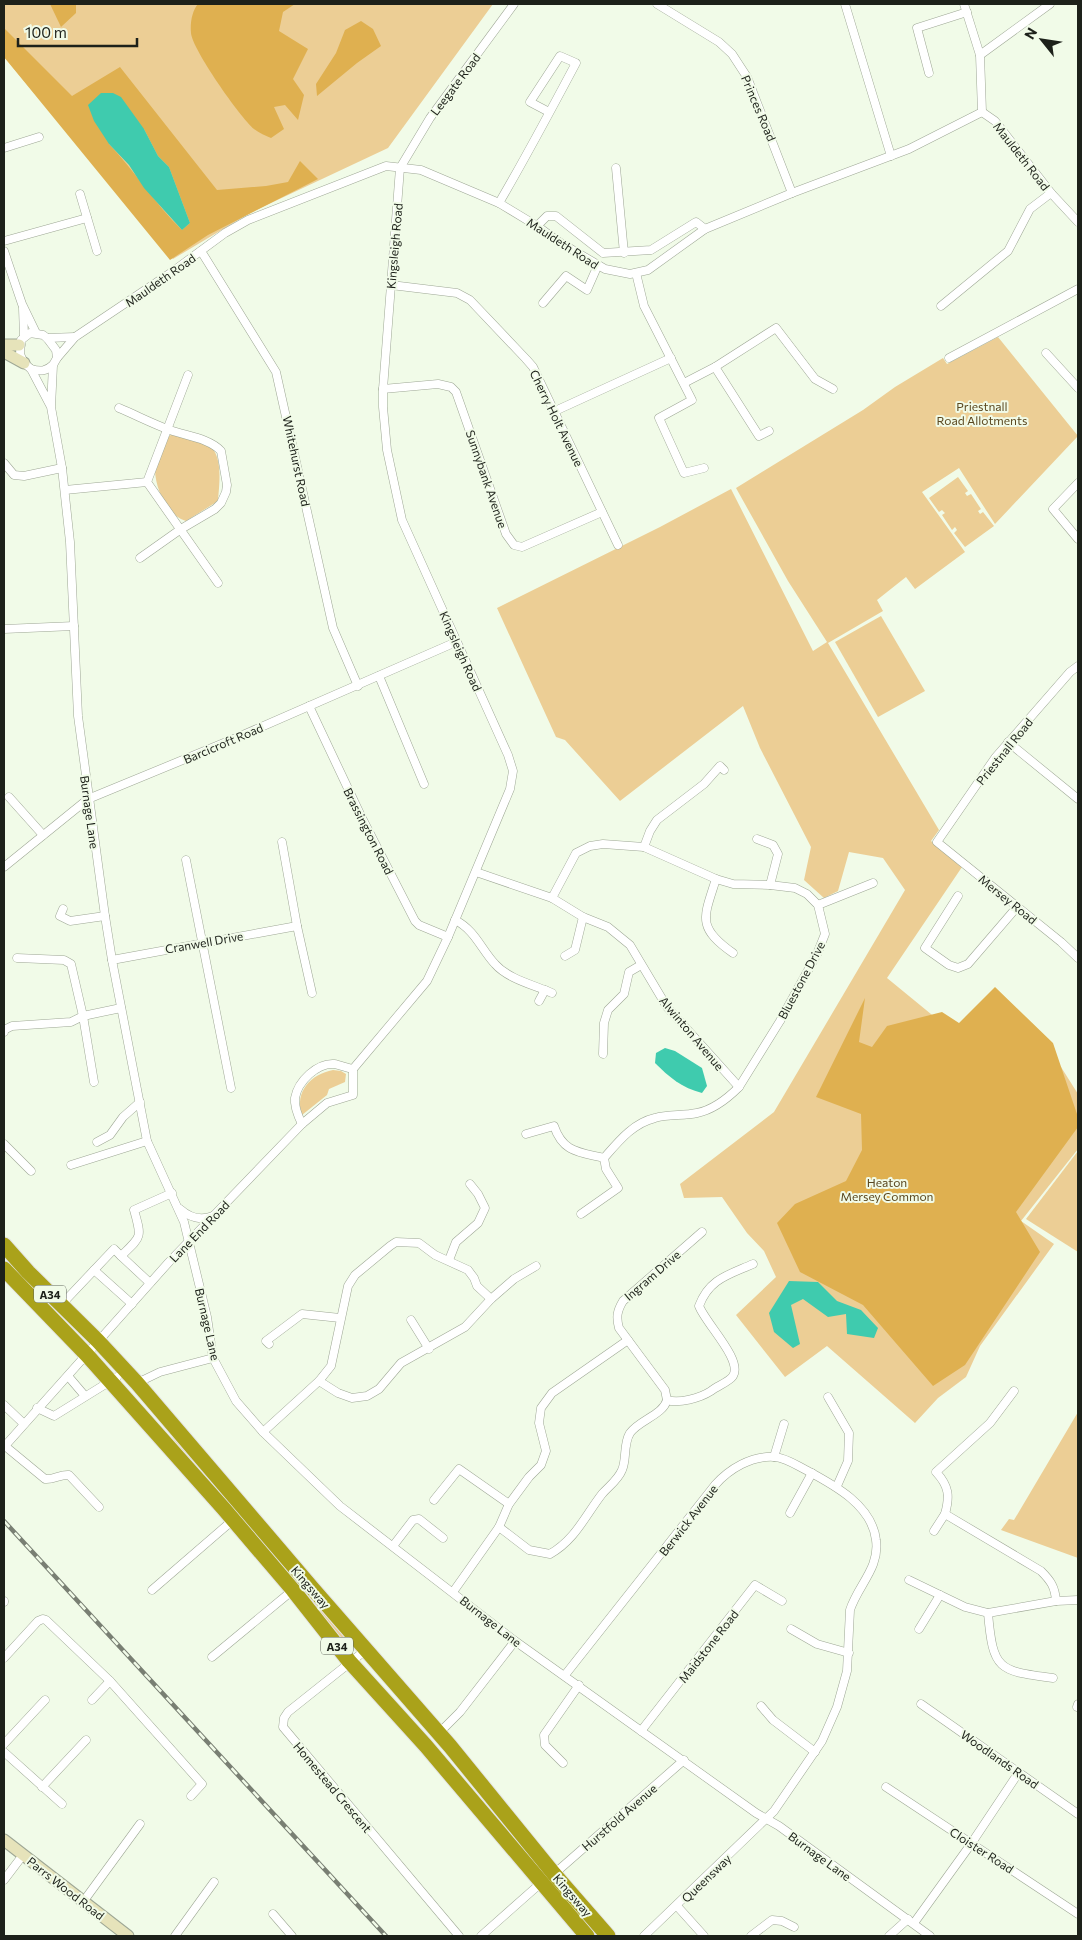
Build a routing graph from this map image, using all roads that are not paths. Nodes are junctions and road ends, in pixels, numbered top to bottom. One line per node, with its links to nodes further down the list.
1 (514, 4): 13 (street, Leegate Road)
2 (657, 4): 15 (street, Princes Road)
3 (845, 4): 12 (street)
4 (1050, 4): 6 (street)
5 (966, 8): 6 (street); 7 (street)
6 (980, 55): 9 (street)
7 (929, 73)
8 (549, 112): 8 (street); 18 (street)
9 (982, 112): 12 (street, Mauldeth Road); 16 (street, Mauldeth Road)
10 (39, 137): 11 (street)
11 (4, 148)
12 (891, 156): 15 (street, Mauldeth Road)
13 (400, 168): 18 (street, Mauldeth Road); 26 (street, Mauldeth Road); 30 (street, Kingsleigh Road)
14 (616, 168): 27 (street)
15 (792, 193): 22 (street, Mauldeth Road)
16 (1051, 193): 20 (street, Mauldeth Road); 34 (street)
17 (80, 194): 19 (street)
18 (499, 203): 21 (street, Mauldeth Road)
19 (87, 218): 23 (street); 25 (street)
20 (1078, 222)
21 (537, 226): 27 (street); 28 (street, Mauldeth Road)
22 (705, 229): 27 (street); 29 (street, Mauldeth Road)
23 (4, 241)
24 (4, 251): 33 (street)
25 (97, 251)
26 (201, 251): 36 (street, Mauldeth Road); 76 (street, Whitehurst Road)
27 (624, 253)
28 (598, 265): 29 (street, Mauldeth Road); 32 (street)
29 (636, 273): 42 (street)
30 (391, 285): 50 (street, Kingsleigh Road); 54 (street, Cherry Holt Avenue)
31 (1078, 289): 43 (street)
32 (543, 303)
33 (22, 304): 35 (street); 38 (street, Burnage Lane)
34 (941, 306)
35 (36, 333): 37 (street); 38 (street)
36 (75, 337): 37 (street); 44 (street, Mauldeth Road)
37 (47, 338): 44 (street)
38 (22, 341): 39 (street); 45 (street, Burnage Lane)
39 (4, 345)
40 (4, 352): 45 (street)
41 (1046, 353): 49 (street)
42 (671, 358): 48 (street); 54 (street)
43 (949, 358)
44 (55, 361): 45 (street); 52 (street, Burnage Lane)
45 (27, 366): 52 (street, Burnage Lane)
46 (715, 367): 48 (street); 51 (street); 56 (street)
47 (188, 375): 55 (street)
48 (684, 383): 59 (street)
49 (1078, 388)
50 (383, 389): 63 (street, Sunnybank Avenue); 71 (street, Kingsleigh Road)
51 (833, 389)
52 (51, 407): 58 (street, Burnage Lane)
53 (119, 408): 55 (street)
54 (555, 411): 63 (street, Cherry Holt Avenue)
55 (169, 429): 60 (street); 64 (street)
56 (769, 431)
57 (4, 463): 58 (street)
58 (62, 468): 62 (street, Burnage Lane)
59 (704, 468)
60 (148, 482): 62 (street); 64 (street)
61 (1078, 482): 65 (street)
62 (65, 490): 69 (street, Burnage Lane)
63 (602, 512): 66 (street, Cherry Holt Avenue)
64 (181, 528): 67 (street); 68 (street)
65 (1078, 539)
66 (618, 545)
67 (140, 558)
68 (218, 583)
69 (74, 626): 70 (street); 82 (street, Burnage Lane)
70 (4, 629)
71 (456, 642): 74 (street, Barcicroft Road); 91 (street, Kingsleigh Road)
72 (1078, 666): 73 (street, Priestnall Road)
73 (1070, 672): 75 (street); 78 (street, Priestnall Road)
74 (379, 676): 76 (street, Barcicroft Road); 80 (street)
75 (1078, 678)
76 (358, 686): 77 (street, Barcicroft Road)
77 (309, 706): 82 (street, Barcicroft Road); 104 (street, Brassington Road)
78 (1008, 742): 83 (street); 87 (street, Priestnall Road)
79 (722, 768): 88 (street)
80 (424, 784)
81 (9, 797): 84 (street)
82 (88, 799): 84 (street, Barcicroft Road); 100 (street, Burnage Lane)
83 (1078, 799)
84 (43, 835): 90 (street, Barcicroft Road)
85 (757, 839): 94 (street)
86 (282, 842): 103 (street)
87 (937, 842): 98 (street, Mersey Road)
88 (644, 847): 92 (street); 96 (street)
89 (186, 860): 105 (street)
90 (4, 866)
91 (476, 872): 96 (street, Alwinton Avenue); 102 (street, Kingsleigh Road)
92 (716, 879): 94 (street); 106 (street)
93 (873, 883): 97 (street)
94 (770, 884): 97 (street)
95 (958, 896): 98 (street)
96 (552, 898): 101 (street, Alwinton Avenue)
97 (818, 905): 120 (street, Bluestone Drive)
98 (1018, 906): 109 (street, Mersey Road)
99 (63, 909): 100 (street)
100 (104, 916): 110 (street, Burnage Lane)
101 (583, 916): 107 (street); 111 (street, Alwinton Avenue)
102 (456, 920): 104 (street, Kingsleigh Road); 113 (street)
103 (297, 926): 105 (street, Cranwell Drive); 112 (street)
104 (448, 937): 118 (street, Kingsleigh Road)
105 (201, 942): 110 (street, Cranwell Drive); 121 (street)
106 (733, 953)
107 (565, 956)
108 (17, 958): 115 (street)
109 (1078, 958)
110 (112, 960): 114 (street, Burnage Lane)
111 (641, 965): 117 (street); 120 (street, Alwinton Avenue)
112 (312, 993)
113 (539, 1001)
114 (122, 1008): 115 (street); 122 (street, Burnage Lane)
115 (83, 1016): 116 (street); 119 (street)
116 (4, 1032)
117 (603, 1054)
118 (353, 1069): 123 (street, Lane End Road); 123 (street)
119 (94, 1082)
120 (738, 1087): 128 (street, Bluestone Drive)
121 (231, 1088)
122 (140, 1102): 125 (street, Burnage Lane); 126 (street)
123 (302, 1124): 135 (street, Lane End Road)
124 (526, 1134): 128 (street)
125 (147, 1140): 129 (street); 132 (street, Burnage Lane)
126 (97, 1142)
127 (4, 1144): 130 (street)
128 (604, 1158): 134 (street)
129 (71, 1165)
130 (31, 1171)
131 (470, 1184): 140 (street)
132 (172, 1193): 133 (street, Burnage Lane); 139 (street)
133 (178, 1208): 135 (street); 137 (street, Burnage Lane)
134 (581, 1214)
135 (215, 1215): 137 (street, Lane End Road)
136 (702, 1232): 152 (street, Ingram Drive)
137 (190, 1241): 146 (street, Lane End Road); 157 (street, Burnage Lane)
138 (4, 1245): 145 (highway, Kingsway / A34)
139 (121, 1256): 144 (street); 146 (street)
140 (449, 1260): 147 (street); 150 (street)
141 (753, 1264): 165 (street)
142 (536, 1266): 147 (street)
143 (4, 1269): 156 (highway, Kingsway / A34)
144 (94, 1270): 148 (street); 149 (street)
145 (28, 1272): 149 (highway, Kingsway / A34); 156 (highway)
146 (150, 1283): 148 (street, Lane End Road)
147 (491, 1299): 155 (street)
148 (132, 1304): 153 (street, Lane End Road)
149 (61, 1305): 153 (highway, Kingsway / A34)
150 (340, 1318): 154 (street); 160 (street)
151 (411, 1320): 155 (street)
152 (628, 1340): 165 (street, Ingram Drive); 178 (street)
153 (98, 1341): 156 (street, Lane End Road); 159 (highway); 161 (highway, Kingsway / A34)
154 (269, 1344)
155 (429, 1349): 160 (street)
156 (87, 1355): 158 (street, Lane End Road); 159 (highway, Kingsway / A34)
157 (213, 1358): 161 (street); 171 (street, Burnage Lane)
158 (68, 1376): 163 (street); 167 (street, Lane End Road)
159 (114, 1379): 163 (street); 168 (highway); 173 (highway, Kingsway / A34)
160 (319, 1381): 171 (street)
161 (136, 1383): 168 (highway, Kingsway / A34)
162 (1014, 1391): 181 (street)
163 (85, 1396): 167 (street)
164 (828, 1397): 176 (street)
165 (667, 1400): 183 (street)
166 (4, 1405): 169 (street)
167 (37, 1408): 169 (street, Lane End Road)
168 (161, 1420): 173 (highway); 199 (highway, Kingsway / A34)
169 (24, 1424): 172 (street, Lane End Road)
170 (784, 1424): 174 (street)
171 (263, 1432): 186 (street, Burnage Lane)
172 (4, 1446): 179 (street)
173 (175, 1453): 182 (highway, Kingsway / A34)
174 (774, 1457): 175 (street, Berwick Avenue); 204 (street, Berwick Avenue)
175 (812, 1473): 176 (street, Berwick Avenue); 180 (street)
176 (837, 1486): 200 (street, Berwick Avenue)
177 (434, 1500): 178 (street)
178 (509, 1504): 183 (street)
179 (99, 1507)
180 (790, 1513)
181 (945, 1514): 184 (street); 194 (street)
182 (233, 1520): 188 (street); 189 (highway, Kingsway / A34)
183 (499, 1527): 190 (street)
184 (934, 1531)
185 (443, 1538): 186 (street)
186 (392, 1546): 190 (street, Burnage Lane)
187 (909, 1580): 191 (street)
188 (152, 1590)
189 (292, 1590): 201 (street); 203 (highway, Kingsway / A34)
190 (453, 1592): 198 (street, Burnage Lane)
191 (940, 1595): 195 (street); 197 (street)
192 (1078, 1600): 194 (street)
193 (782, 1601): 212 (street, Maidstone Road)
194 (1056, 1601): 195 (street)
195 (988, 1613): 205 (street)
196 (790, 1629): 200 (street)
197 (919, 1629)
198 (515, 1640): 204 (street, Burnage Lane); 213 (street)
199 (366, 1649): 203 (street, Homestead Crescent); 213 (highway, Kingsway / A34)
200 (849, 1653): 217 (street, Berwick Avenue)
201 (212, 1657)
202 (4, 1658): 206 (street)
203 (349, 1661): 231 (highway, Kingsway / A34); 243 (street, Homestead Crescent)
204 (566, 1675): 207 (street, Burnage Lane)
205 (1053, 1678)
206 (110, 1681): 209 (street); 223 (street)
207 (579, 1685): 212 (street, Burnage Lane); 219 (street)
208 (45, 1700): 215 (street)
209 (92, 1700)
210 (921, 1704): 220 (street, Woodlands Road)
211 (761, 1706): 217 (street)
212 (641, 1731): 218 (street, Burnage Lane)
213 (440, 1733): 231 (highway, Kingsway / A34)
214 (86, 1740): 222 (street)
215 (4, 1744)
216 (4, 1752): 222 (street)
217 (815, 1752): 226 (street, Berwick Avenue)
218 (684, 1760): 226 (street, Burnage Lane); 231 (street, Hurstfold Avenue)
219 (563, 1763)
220 (1019, 1772): 225 (street, Woodlands Road); 229 (street)
221 (886, 1786): 229 (street, Cloister Road)
222 (42, 1787): 224 (street)
223 (191, 1796)
224 (62, 1804)
225 (1078, 1814)
226 (766, 1819): 235 (street, Queensway); 238 (street, Burnage Lane)
227 (140, 1824): 234 (street)
228 (4, 1840): 230 (street, Parrs Wood Road)
229 (971, 1844): 237 (street, Cloister Road); 238 (street)
230 (23, 1855): 232 (street); 234 (street, Parrs Wood Road)
231 (548, 1878): 244 (street); 245 (highway, Kingsway / A34); 246 (highway, Kingsway / A34)
232 (4, 1880)
233 (214, 1882): 241 (street)
234 (84, 1902): 240 (street, Parrs Wood Road)
235 (677, 1906): 247 (street, Queensway); 248 (street)
236 (273, 1914): 242 (street)
237 (1078, 1914)
238 (911, 1921): 250 (street); 251 (street, Burnage Lane)
239 (794, 1927): 249 (street)
240 (128, 1936)
241 (175, 1936)
242 (292, 1936)
243 (459, 1936)
244 (482, 1936)
245 (587, 1936)
246 (608, 1936)
247 (644, 1936)
248 (704, 1936)
249 (751, 1936)
250 (890, 1936)
251 (930, 1936)

